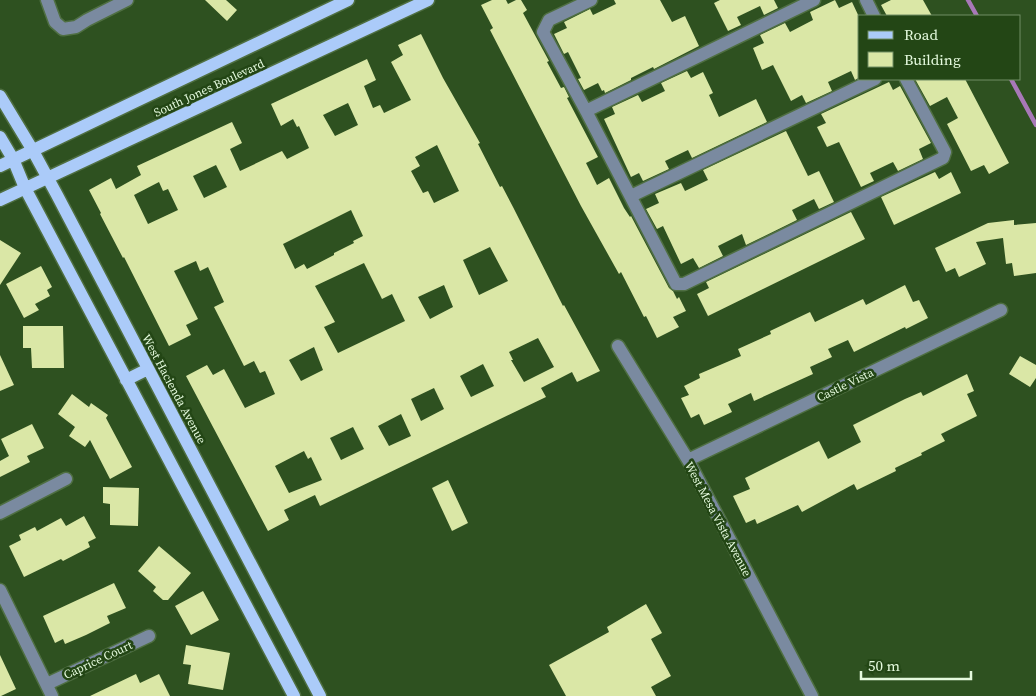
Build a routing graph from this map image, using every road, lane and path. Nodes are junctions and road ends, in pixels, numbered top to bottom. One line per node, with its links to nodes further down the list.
1 (47, 0): 2 (street)
2 (127, 0)
3 (348, 0): 14 (main road, South Jones Boulevard)
4 (428, 0): 17 (main road, South Jones Boulevard)
5 (591, 0): 12 (street)
6 (814, 0): 12 (street)
7 (866, 0): 8 (street)
8 (874, 15)
9 (873, 80): 19 (street)
10 (907, 80): 19 (street)
11 (0, 96): 14 (main road, West Hacienda Avenue)
12 (586, 111): 19 (street)
13 (0, 138): 15 (main road)
14 (32, 150): 15 (main road, South Jones Boulevard); 17 (main road, West Hacienda Avenue)
15 (13, 159): 16 (main road, South Jones Boulevard); 18 (main road)
16 (0, 166)
17 (47, 177): 18 (main road, South Jones Boulevard); 23 (main road, West Hacienda Avenue)
18 (25, 188): 20 (main road, South Jones Boulevard); 24 (main road)
19 (630, 196)
20 (0, 200)
21 (1001, 310): 25 (street, Castle Vista)
22 (618, 346): 25 (street, West Mesa Vista Avenue)
23 (148, 369): 24 (main road); 29 (main road, West Hacienda Avenue)
24 (126, 380): 31 (main road)
25 (688, 460): 36 (street, West Mesa Vista Avenue)
26 (66, 480): 27 (street)
27 (0, 512)
28 (0, 590): 32 (street)
29 (284, 629): 31 (main road); 35 (main road, West Hacienda Avenue)
30 (149, 636): 32 (street, Caprice Court)
31 (264, 640): 34 (main road)
32 (47, 684): 33 (street)
33 (52, 696)
34 (294, 696)
35 (320, 696)
36 (812, 696)

